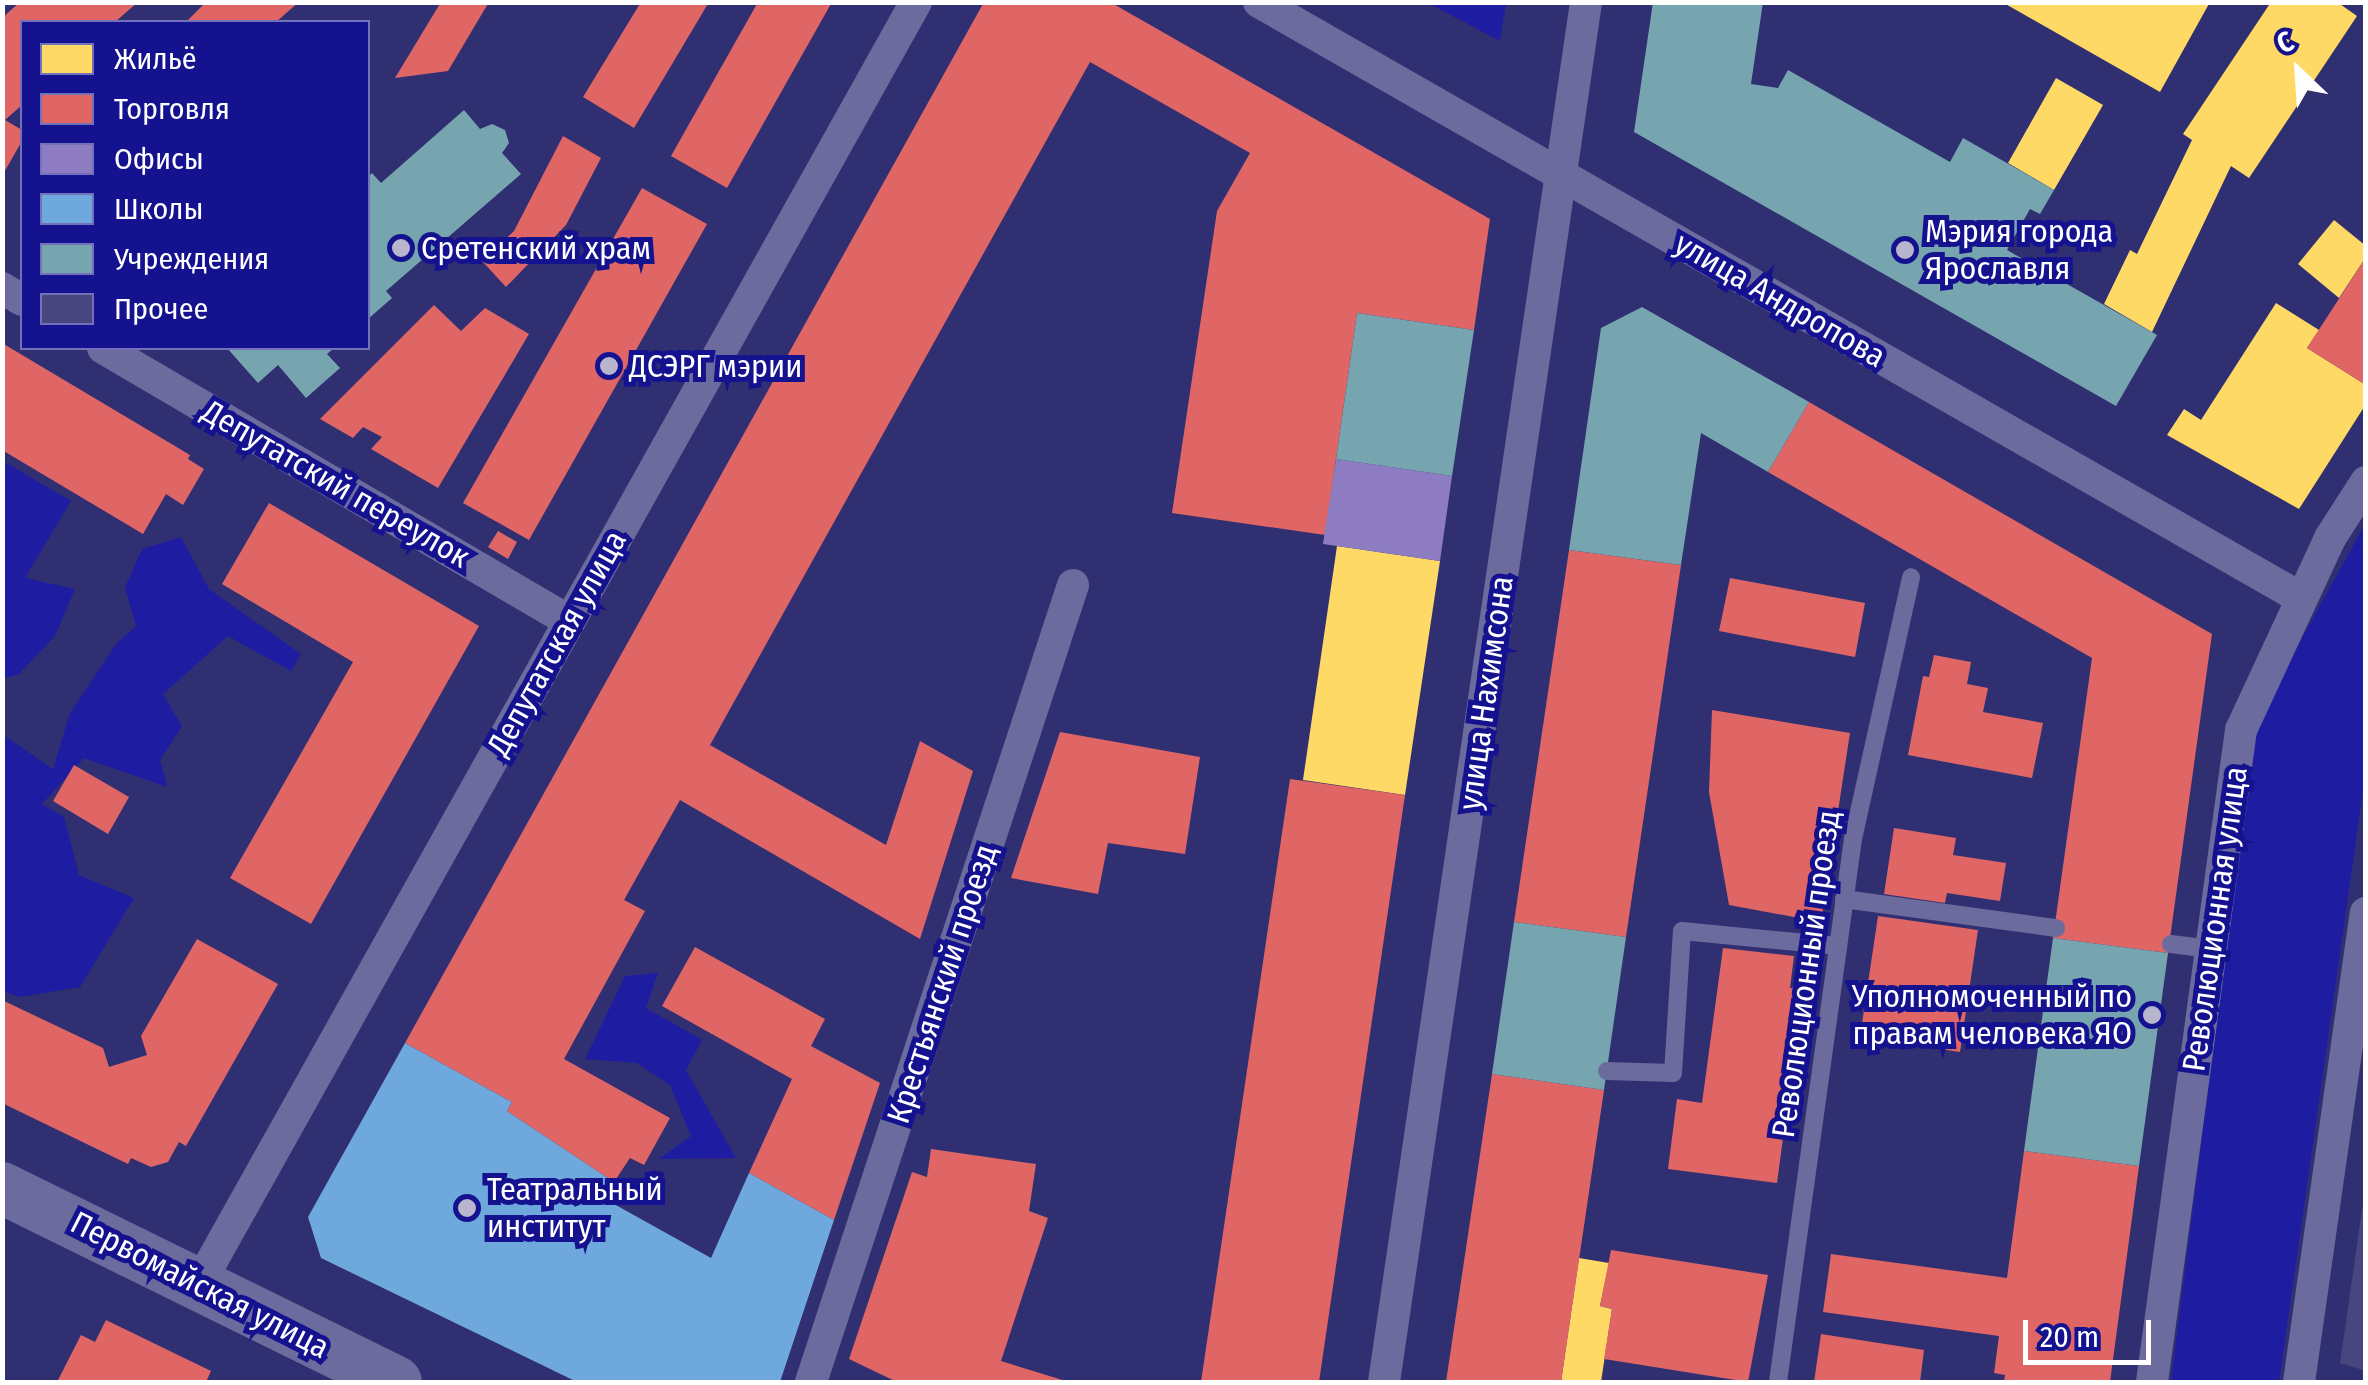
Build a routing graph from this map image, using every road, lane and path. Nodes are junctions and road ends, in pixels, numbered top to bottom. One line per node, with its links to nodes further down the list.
1 (916, 2): 10 (street, Депутатская улица)
2 (1259, 2): 4 (street, улица Андропова)
3 (1586, 2): 4 (street, улица Нахимсона)
4 (1562, 175): 9 (street, улица Андропова); 22 (street, улица Нахимсона)
5 (106, 350): 10 (street, Депутатский переулок)
6 (2366, 482): 9 (street, Революционная улица)
7 (1910, 577): 11 (lane, Революционный проезд)
8 (1073, 585): 21 (street, Крестьянский проезд)
9 (2301, 598): 16 (street, Революционная улица)
10 (569, 621): 19 (street, Депутатская улица)
11 (1844, 899): 13 (lane); 15 (lane, Революционный проезд)
12 (2366, 913): 25 (street)
13 (2056, 928)
14 (2171, 944): 16 (lane)
15 (1838, 946): 17 (lane); 23 (lane, Революционный проезд)
16 (2211, 949): 24 (street, Революционная улица)
17 (1607, 1071)
18 (2, 1188): 19 (main road, Первомайская улица)
19 (198, 1284): 20 (main road, Первомайская улица)
20 (396, 1382)
21 (811, 1382)
22 (1384, 1382)
23 (1778, 1382)
24 (2152, 1382)
25 (2298, 1382)

